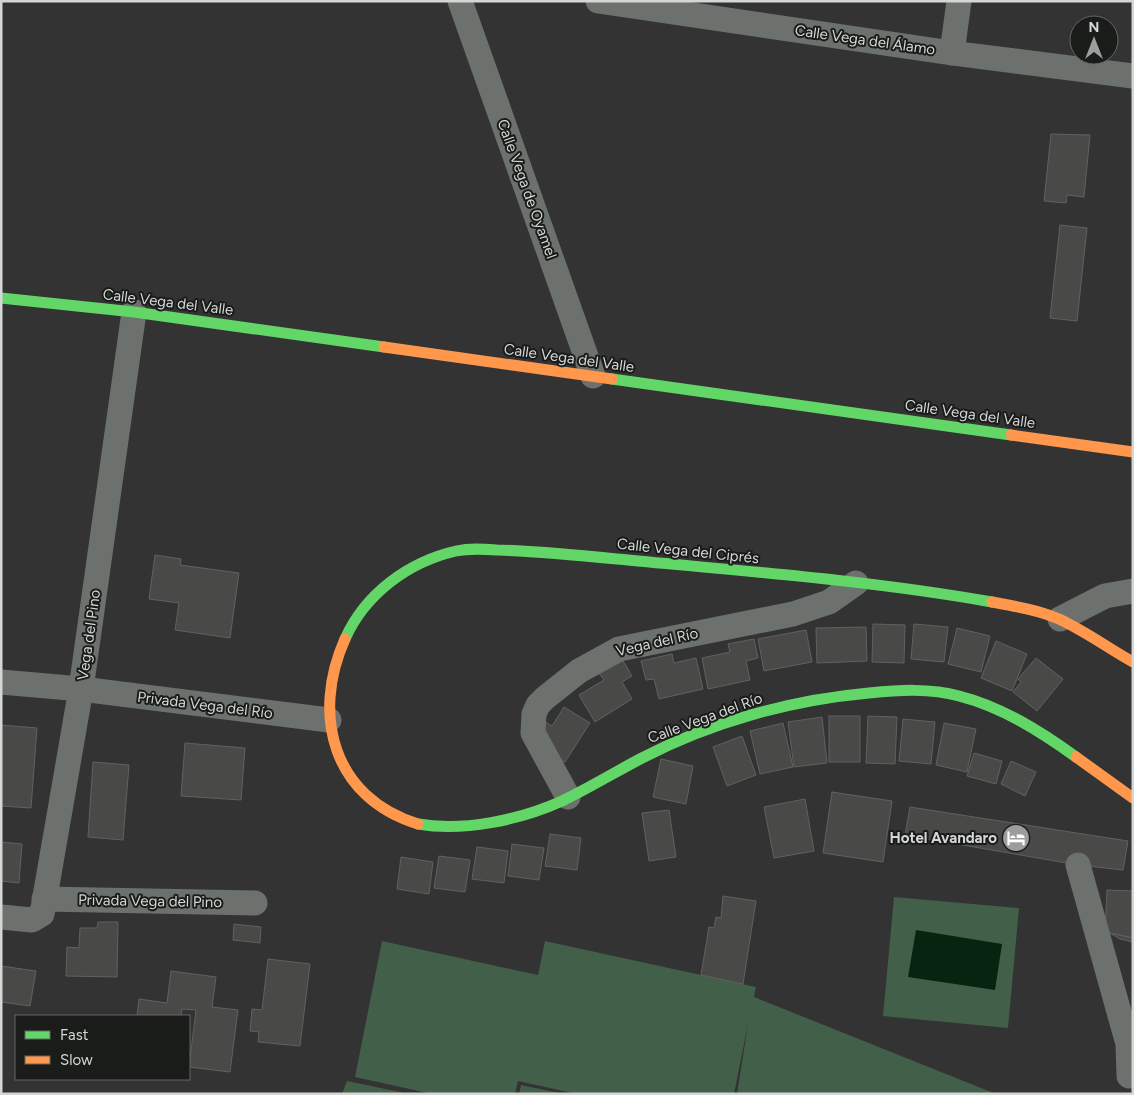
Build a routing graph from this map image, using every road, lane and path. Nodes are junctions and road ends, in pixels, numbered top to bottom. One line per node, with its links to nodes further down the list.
1 (460, 1): 8 (street, Calle Vega de Oyamel)
2 (598, 1): 4 (street, Calle Vega del Álamo)
3 (960, 1): 4 (street)
4 (952, 53): 5 (street, Calle Vega del Álamo)
5 (1133, 76)
6 (1, 298): 7 (street, Calle Vega del Valle)
7 (134, 312): 8 (street, Calle Vega del Valle); 15 (street, Vega del Pino)
8 (594, 376): 9 (street, Calle Vega del Valle)
9 (1133, 452)
10 (856, 583): 12 (street, Calle Vega del Ciprés); 16 (street, Calle Vega del Ciprés); 17 (street, Vega del Río)
11 (1133, 591): 12 (street)
12 (1060, 619): 13 (street, Calle Vega del Ciprés)
13 (1133, 662)
14 (1, 682): 15 (street, Privada Vega del Río)
15 (81, 689): 16 (street, Privada Vega del Río); 20 (street, Vega del Pino)
16 (329, 720): 17 (street, Calle Vega del Río)
17 (568, 797): 18 (street, Calle Vega del Río)
18 (1133, 798)
19 (1078, 865): 23 (street)
20 (44, 899): 21 (street, Privada Vega del Pino); 22 (street, Vega del Pino)
21 (255, 903)
22 (1, 917)
23 (1129, 1076)

